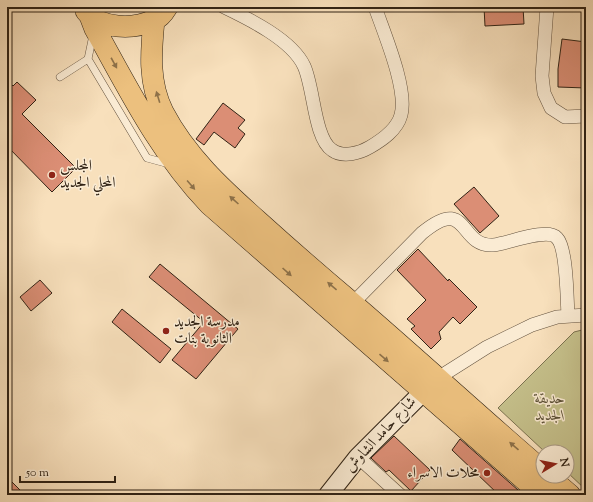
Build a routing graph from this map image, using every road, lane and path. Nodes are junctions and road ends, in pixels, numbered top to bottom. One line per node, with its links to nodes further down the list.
1 (224, 7): 2 (street)
2 (375, 7)
3 (547, 7): 8 (street)
4 (161, 14): 5 (main road); 10 (main road, one-way to 4)
5 (89, 17): 6 (lane); 9 (main road, one-way to 9)
6 (88, 59): 7 (lane); 9 (lane)
7 (60, 78)
8 (586, 116)
9 (176, 166): 13 (main road, one-way to 13)
10 (352, 304): 12 (street); 13 (main road)
11 (586, 315): 12 (street)
12 (568, 316): 13 (street)
13 (430, 385): 14 (street, شارع حامد الشاوش); 15 (main road, one-way to 13); 19 (main road)
14 (358, 457): 17 (street, شارع حامد الشاوش); 18 (street)
15 (535, 465)
16 (557, 484): 20 (main road)
17 (328, 495)
18 (400, 495)
19 (542, 495)
20 (570, 495)

